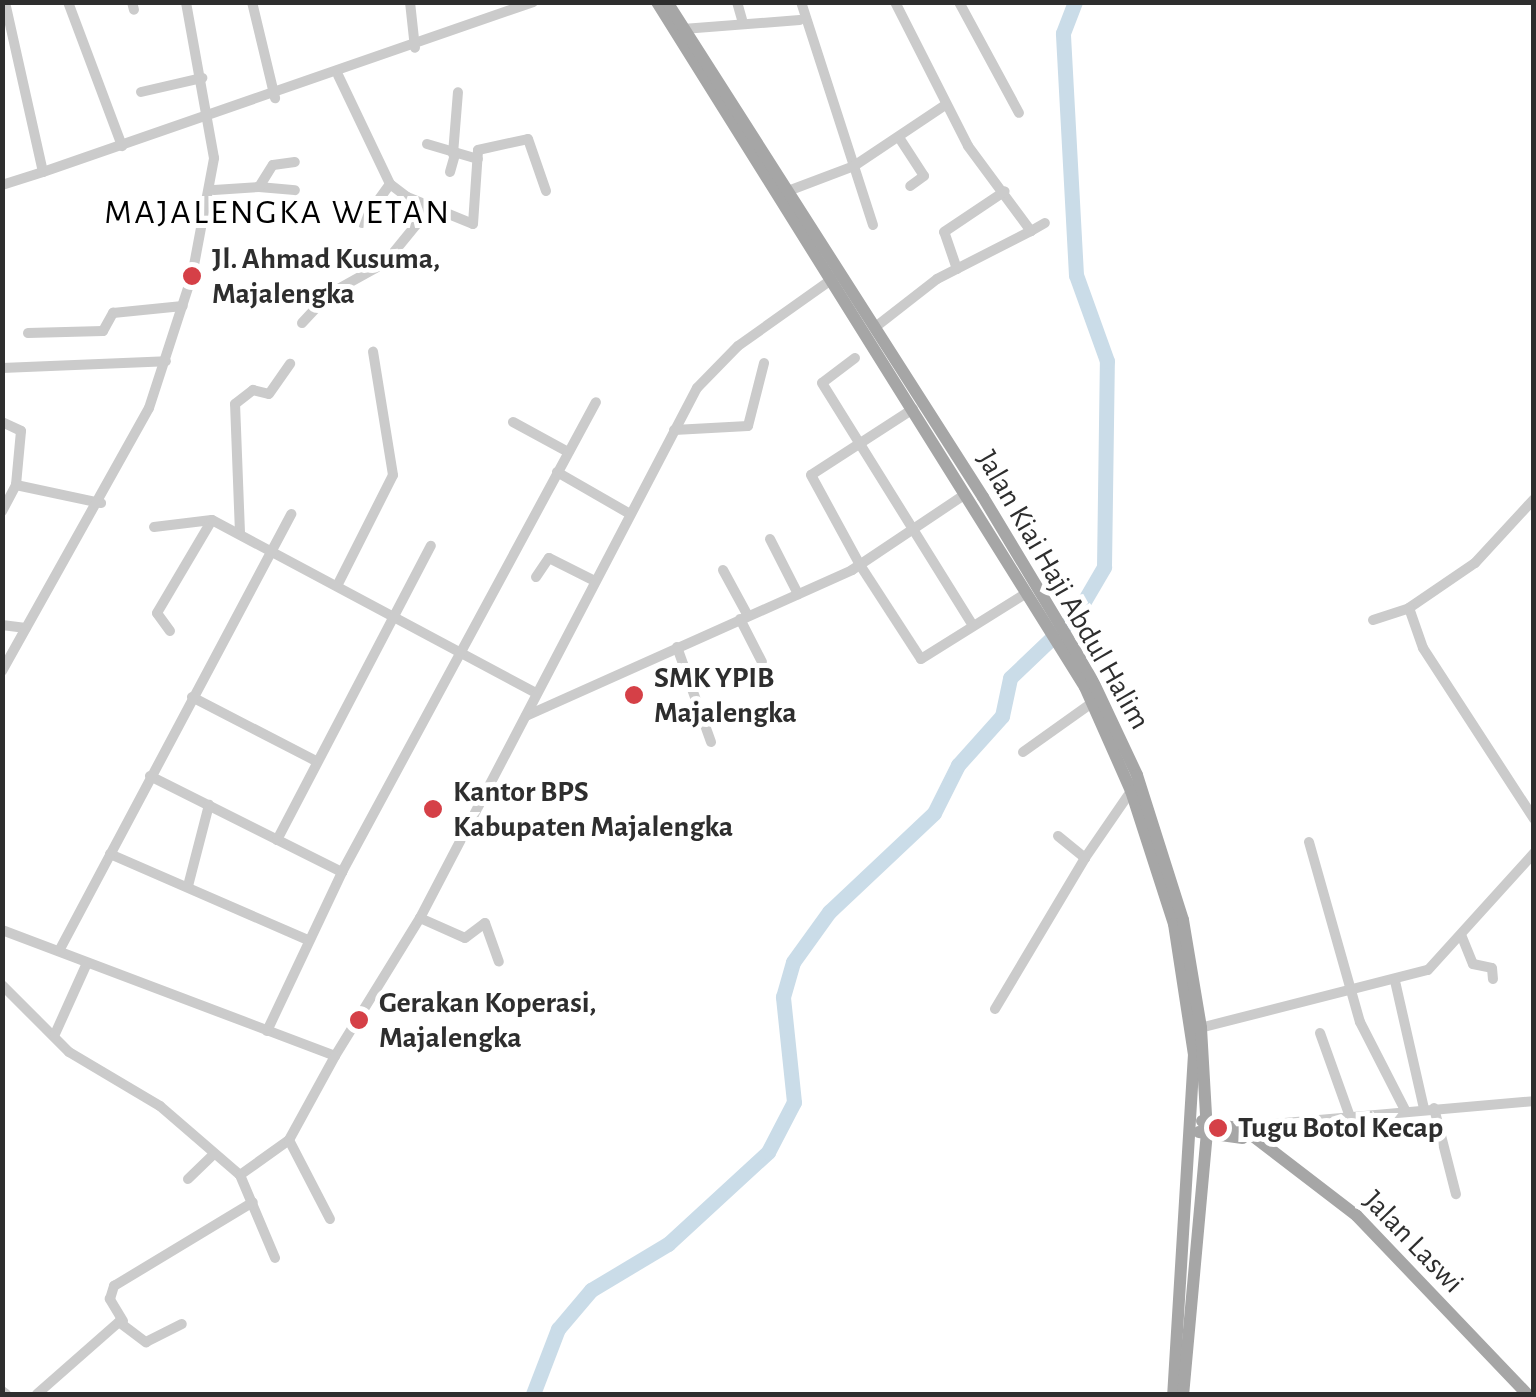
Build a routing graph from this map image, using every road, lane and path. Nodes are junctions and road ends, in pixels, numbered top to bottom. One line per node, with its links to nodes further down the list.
1 (4, 2): 32 (street)
2 (68, 2): 27 (street)
3 (186, 2): 18 (street)
4 (252, 2): 21 (street)
5 (410, 2): 16 (street)
6 (534, 2): 16 (street)
7 (657, 2): 49 (main road, Jalan Kiai Haji Abdul Halim)
8 (667, 2): 15 (main road, Jalan Kiai Haji Abdul Halim)
9 (737, 2): 13 (street)
10 (801, 2): 14 (street)
11 (895, 2): 22 (street)
12 (959, 2): 23 (street)
13 (742, 19): 14 (street); 15 (street)
14 (800, 20): 31 (street)
15 (683, 29): 41 (main road, Jalan Kiai Haji Abdul Halim)
16 (415, 48): 17 (street)
17 (338, 75): 21 (street); 34 (street)
18 (202, 78): 19 (street); 24 (street)
19 (141, 92)
20 (458, 92): 28 (street)
21 (275, 98): 24 (street)
22 (945, 105): 25 (street); 42 (street)
23 (1019, 113)
24 (211, 120): 27 (street); 38 (street)
25 (900, 139): 31 (street); 36 (street)
26 (427, 144): 28 (street)
27 (122, 146): 32 (street)
28 (454, 154): 29 (street); 33 (street)
29 (478, 160): 40 (street); 43 (street)
30 (295, 162): 37 (street)
31 (854, 166): 41 (street); 46 (street)
32 (43, 172): 35 (street)
33 (450, 172)
34 (390, 184): 43 (street); 44 (street)
35 (2, 185)
36 (910, 186)
37 (259, 187): 38 (street); 39 (street)
38 (214, 190): 50 (street)
39 (295, 190)
40 (546, 191)
41 (788, 191): 49 (main road, Jalan Kiai Haji Abdul Halim)
42 (1005, 191): 47 (street); 48 (street)
43 (430, 208): 51 (street)
44 (362, 223)
45 (1045, 223): 47 (street)
46 (873, 225)
47 (1030, 231): 48 (street)
48 (957, 269): 52 (street)
49 (837, 276): 52 (main road, Jalan Kiai Haji Abdul Halim); 61 (main road, Jalan Kiai Haji Abdul Halim); 64 (street)
50 (183, 306): 53 (street); 56 (street)
51 (302, 323)
52 (878, 325): 88 (main road, Jalan Kiai Haji Abdul Halim)
53 (28, 333)
54 (373, 352): 86 (street)
55 (855, 358): 65 (street)
56 (166, 361): 59 (street); 71 (street)
57 (764, 363): 64 (street)
58 (290, 364): 78 (street)
59 (2, 368)
60 (596, 402): 66 (street)
61 (913, 409): 65 (street); 69 (main road, Jalan Kiai Haji Abdul Halim)
62 (2, 422): 68 (street)
63 (513, 422): 66 (street)
64 (674, 430): 74 (street)
65 (860, 443): 77 (street); 82 (street)
66 (568, 452): 67 (street)
67 (557, 472): 74 (street); 98 (street)
68 (16, 485): 71 (street); 72 (street)
69 (964, 495): 77 (street); 88 (main road, Jalan Kiai Haji Abdul Halim)
70 (1534, 499): 89 (street)
71 (102, 503): 95 (street)
72 (2, 511)
73 (291, 514): 81 (street)
74 (630, 514): 85 (street)
75 (212, 520): 76 (street); 78 (street); 96 (street)
76 (154, 526)
77 (911, 528): 82 (street); 94 (street)
78 (240, 533): 81 (street)
79 (770, 540): 87 (street)
80 (431, 546): 90 (street)
81 (272, 550): 86 (street); 103 (street)
82 (860, 566): 87 (street); 94 (street)
83 (723, 570): 91 (street)
84 (536, 576): 85 (street)
85 (593, 580): 102 (street)
86 (337, 586): 90 (street)
87 (798, 594): 91 (street)
88 (1033, 600): 94 (street); 99 (main road, Jalan Kiai Haji Abdul Halim)
89 (1406, 608): 92 (street); 112 (street)
90 (394, 618): 98 (street); 108 (street)
91 (744, 618): 97 (street); 100 (street)
92 (1373, 620)
93 (2, 626): 95 (street)
94 (973, 626)
95 (26, 628): 101 (street)
96 (170, 631)
97 (676, 646): 105 (street); 106 (street)
98 (459, 654): 102 (street); 119 (street)
99 (1073, 657): 104 (main road, Jalan Kiai Haji Abdul Halim); 133 (main road, Jalan Kiai Haji Abdul Halim)
100 (762, 662)
101 (2, 671)
102 (536, 692): 105 (street)
103 (192, 697): 108 (street); 109 (street)
104 (1092, 702): 107 (street); 110 (main road, Jalan Kiai Haji Abdul Halim)
105 (525, 716): 121 (street)
106 (711, 742)
107 (1023, 752)
108 (316, 761): 114 (street)
109 (150, 776): 111 (street); 117 (street)
110 (1130, 791): 118 (street); 133 (main road, Jalan Kiai Haji Abdul Halim)
111 (209, 805): 114 (street); 120 (street)
112 (1534, 818)
113 (1058, 836): 118 (street)
114 (277, 840): 119 (street)
115 (1309, 842): 131 (street)
116 (1534, 853): 123 (street)
117 (110, 854): 120 (street); 125 (street)
118 (1085, 858): 132 (street)
119 (342, 872): 124 (street)
120 (188, 886): 124 (street)
121 (420, 918): 127 (street); 137 (street)
122 (2, 930): 125 (street)
123 (1462, 937): 128 (street); 129 (street)
124 (308, 940): 134 (street)
125 (59, 951): 126 (street)
126 (87, 962): 134 (street); 136 (street)
127 (499, 962)
128 (1493, 979)
129 (1395, 981): 131 (street); 139 (street)
130 (2, 985): 136 (street)
131 (1352, 989): 133 (street); 140 (street)
132 (995, 1009)
133 (1196, 1029): 142 (main road, Jalan Kiai Haji Abdul Halim)
134 (267, 1031): 137 (street)
135 (1320, 1033): 141 (street)
136 (54, 1034): 145 (street)
137 (335, 1056): 144 (street)
138 (1534, 1101): 139 (street)
139 (1429, 1108): 140 (street); 148 (street)
140 (1406, 1110): 141 (street)
141 (1349, 1114): 143 (street)
142 (1201, 1126): 143 (main road, Jalan Laswi); 154 (main road, Jalan Kiai Haji Abdul Halim)
143 (1234, 1131): 156 (main road, Jalan Laswi)
144 (289, 1140): 146 (street); 150 (street)
145 (214, 1154): 146 (street); 147 (street)
146 (240, 1175): 149 (street)
147 (188, 1179)
148 (1456, 1194)
149 (253, 1202): 151 (street); 152 (street)
150 (330, 1219)
151 (275, 1258)
152 (123, 1320): 153 (street); 155 (street)
153 (182, 1324)
154 (1178, 1393)
155 (37, 1394)
156 (1525, 1394)

